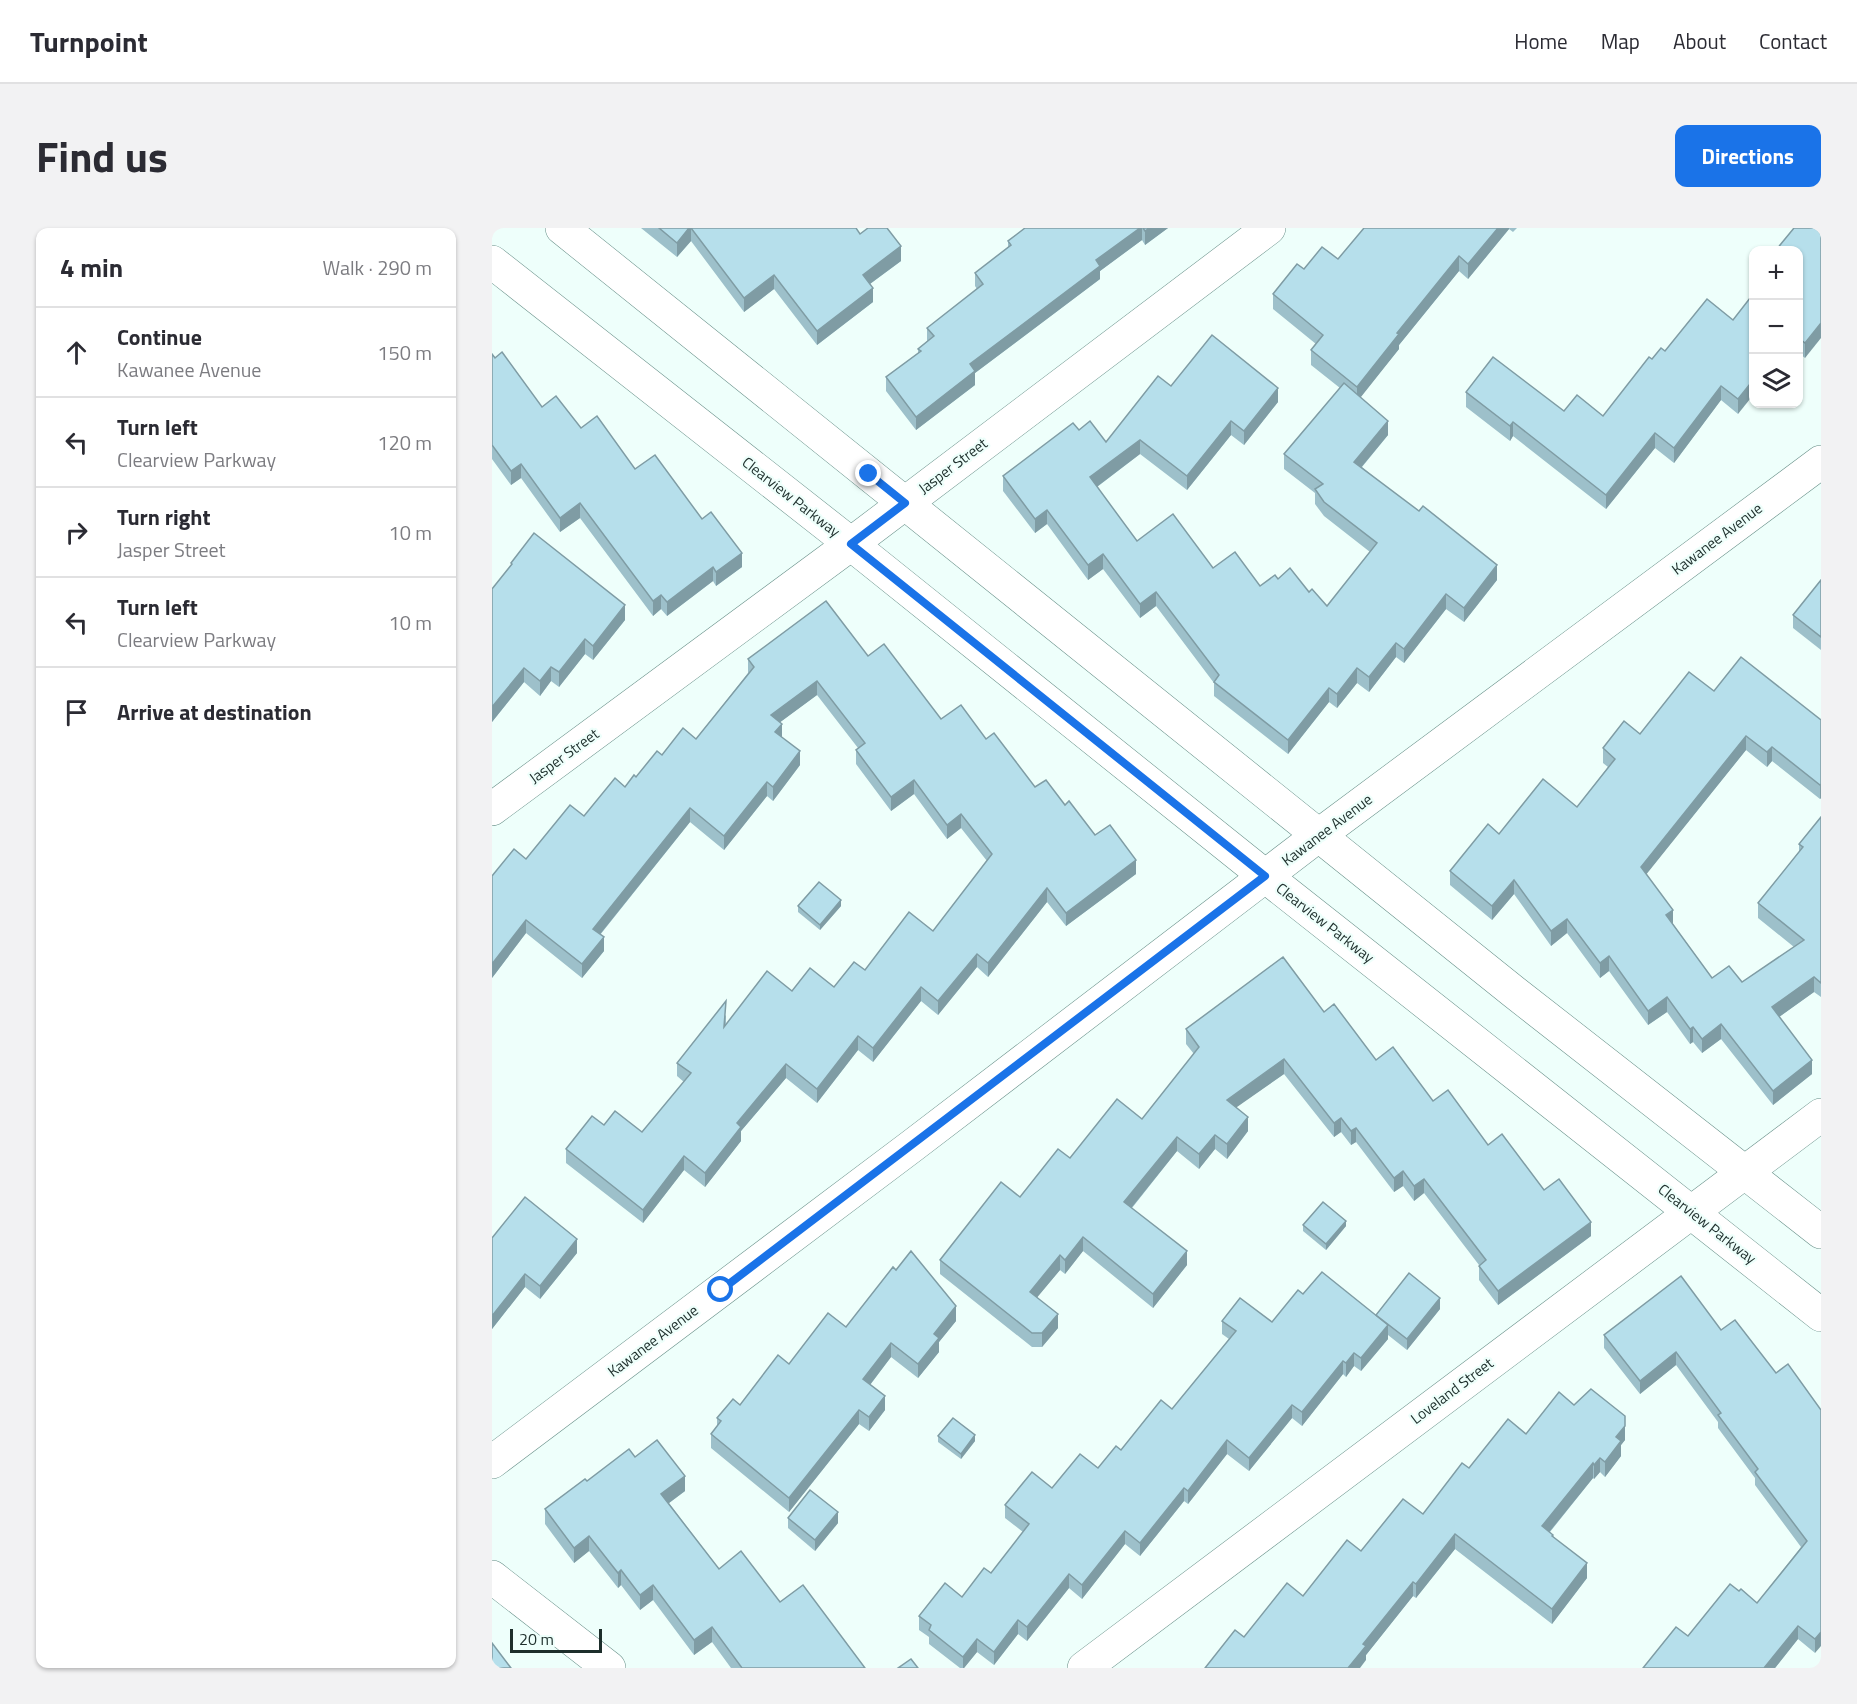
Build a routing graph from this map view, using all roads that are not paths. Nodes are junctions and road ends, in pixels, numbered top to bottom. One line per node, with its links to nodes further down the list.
1 (562, 228): 5 (street)
2 (1269, 228): 5 (street, Jasper Street)
3 (492, 262): 6 (street, Clearview Parkway)
4 (1821, 462): 8 (street, Kawanee Avenue)
5 (905, 503): 6 (street, Jasper Street); 8 (street)
6 (851, 544): 7 (street, Jasper Street); 9 (street, Clearview Parkway)
7 (492, 809)
8 (1319, 835): 9 (street, Kawanee Avenue); 11 (street)
9 (1265, 876): 12 (street, Clearview Parkway); 15 (street, Kawanee Avenue)
10 (1821, 1114): 11 (street, Loveland Street)
11 (1745, 1171): 12 (street, Loveland Street); 13 (street)
12 (1691, 1212): 14 (street, Clearview Parkway); 18 (street, Loveland Street)
13 (1821, 1232)
14 (1821, 1315)
15 (492, 1462)
16 (492, 1577): 17 (street)
17 (609, 1668)
18 (1084, 1668)

